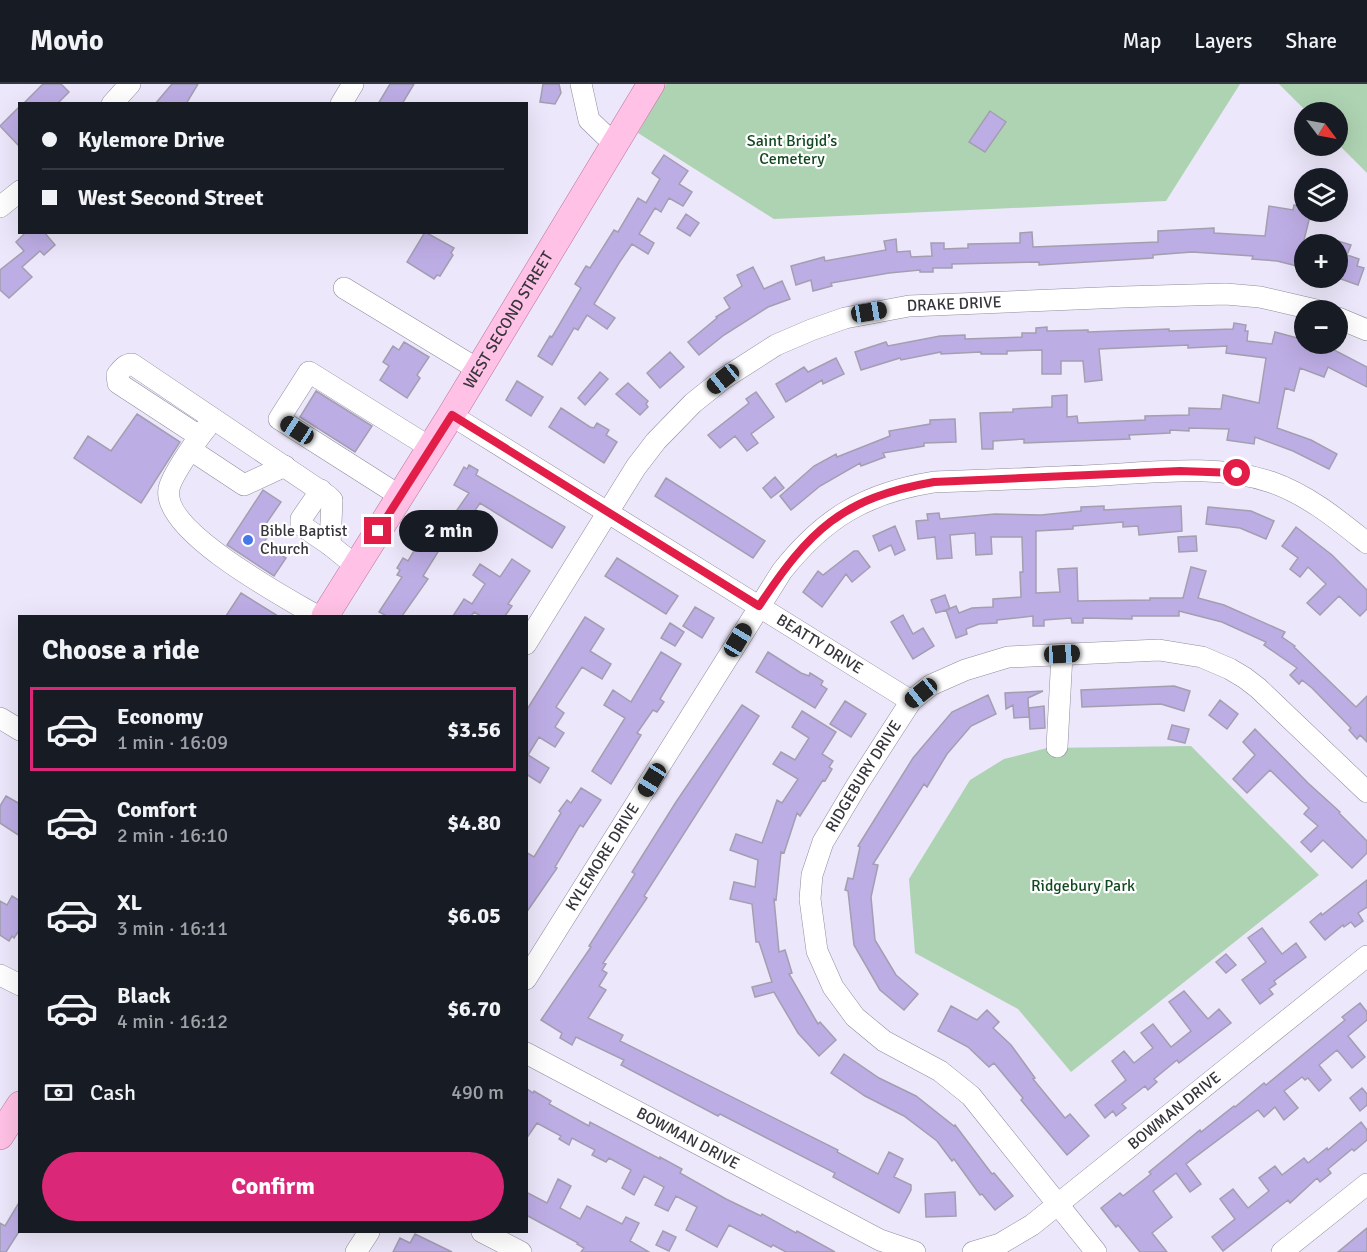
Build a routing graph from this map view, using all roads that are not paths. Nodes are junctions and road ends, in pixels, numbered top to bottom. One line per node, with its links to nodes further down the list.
1 (130, 84): 5 (street)
2 (353, 84): 6 (street)
3 (581, 84): 7 (street)
4 (651, 84): 7 (main road, WEST SECOND STREET)
5 (114, 102)
6 (342, 102)
7 (614, 144): 14 (main road, WEST SECOND STREET)
8 (18, 193): 9 (street)
9 (0, 207)
10 (344, 288): 14 (street)
11 (1294, 305): 22 (street, DRAKE DRIVE)
12 (1348, 322): 13 (street)
13 (1367, 330)
14 (478, 370): 15 (main road, WEST SECOND STREET)
15 (452, 415): 18 (main road, WEST SECOND STREET); 22 (street, BEATTY DRIVE)
16 (217, 419): 17 (street); 17 (street); 19 (street)
17 (195, 443): 19 (street); 27 (street)
18 (431, 448): 21 (main road, WEST SECOND STREET); 21 (street)
19 (285, 466): 20 (street)
20 (321, 490): 24 (street); 24 (street)
21 (400, 496): 25 (main road, WEST SECOND STREET)
22 (608, 512): 26 (street, BEATTY DRIVE); 29 (street, DRAKE DRIVE)
23 (1367, 543): 26 (street, KYLEMORE DRIVE)
24 (330, 544): 25 (street)
25 (356, 566): 28 (main road, WEST SECOND STREET)
26 (759, 606): 31 (street, BEATTY DRIVE); 37 (street, KYLEMORE DRIVE)
27 (315, 615)
28 (326, 615)
29 (528, 641)
30 (1062, 654): 31 (street, RIDGEBURY DRIVE); 34 (street); 35 (street, RIDGEBURY DRIVE)
31 (911, 701): 42 (street, RIDGEBURY DRIVE)
32 (0, 718): 33 (street)
33 (18, 729)
34 (1057, 747)
35 (1367, 792)
36 (1367, 956): 42 (street, BOWMAN DRIVE)
37 (528, 976)
38 (528, 1054): 47 (street, BOWMAN DRIVE)
39 (18, 1108): 40 (main road)
40 (0, 1136)
41 (1367, 1184): 50 (street)
42 (1057, 1204): 48 (street, BOWMAN DRIVE); 49 (street, RIDGEBURY DRIVE)
43 (368, 1233): 45 (street)
44 (484, 1233): 46 (street)
45 (356, 1252)
46 (521, 1252)
47 (915, 1252)
48 (973, 1252)
49 (1096, 1252)
50 (1282, 1252)

